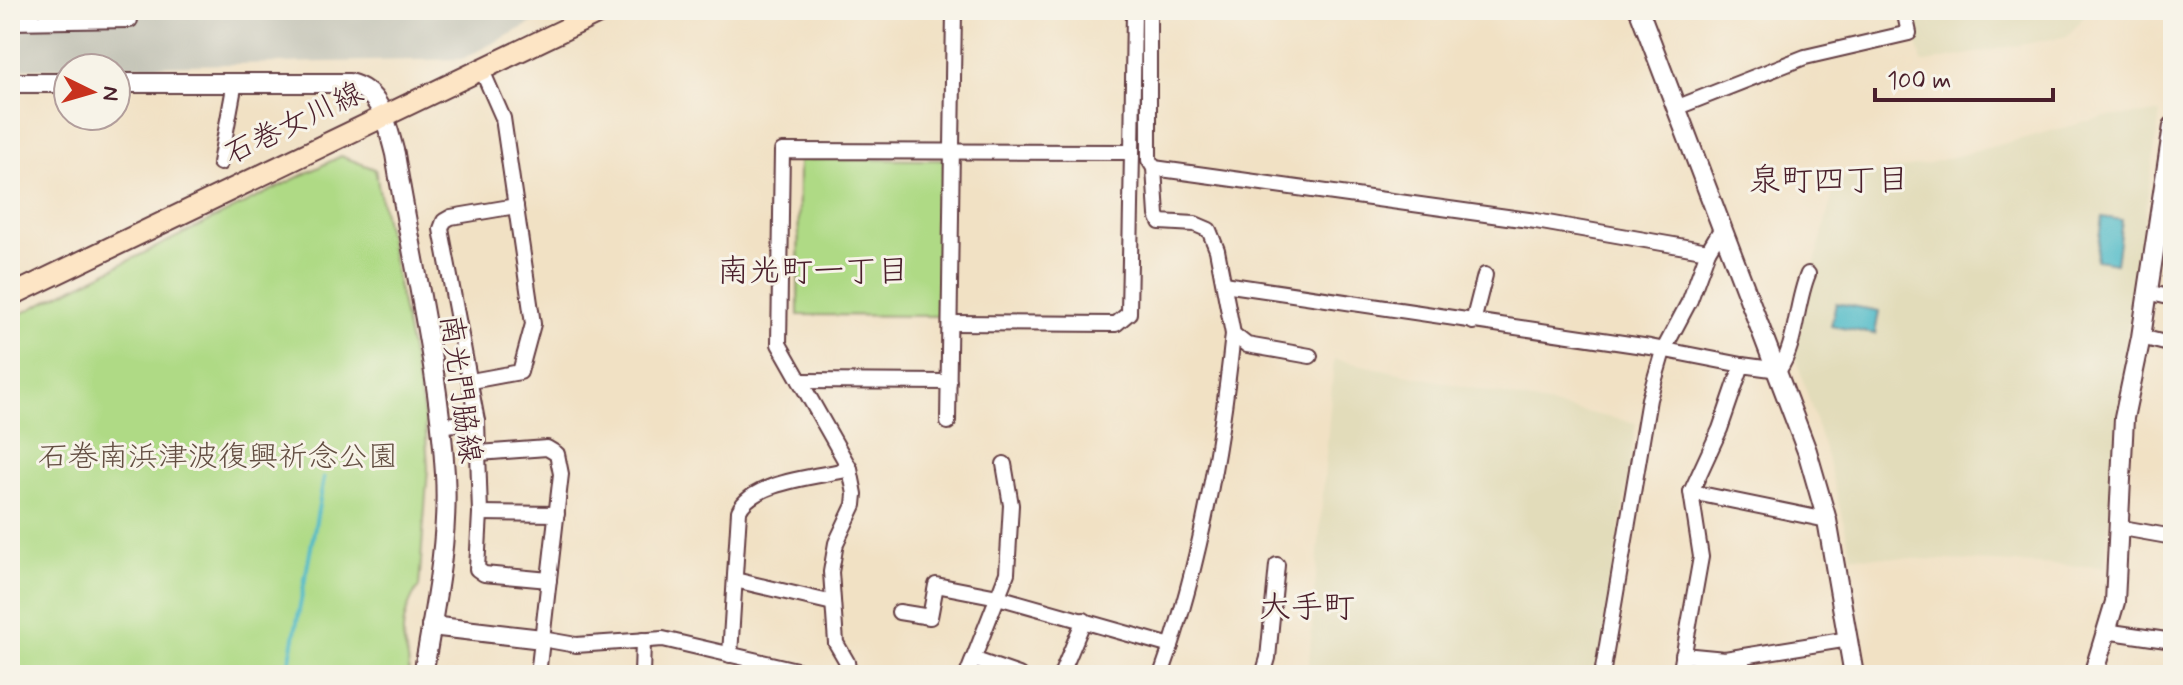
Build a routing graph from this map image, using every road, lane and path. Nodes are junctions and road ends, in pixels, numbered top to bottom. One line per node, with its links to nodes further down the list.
1 (11, 10): 9 (street)
2 (130, 10): 9 (street)
3 (605, 10): 10 (main road, 石巻女川線)
4 (954, 10): 18 (street)
5 (1134, 10): 19 (street)
6 (1149, 10): 21 (street)
7 (1639, 10): 15 (street)
8 (1904, 10): 15 (street)
9 (10, 22)
10 (481, 68): 16 (main road, 石巻女川線); 23 (street)
11 (235, 82): 14 (street); 16 (street); 20 (street)
12 (10, 83): 13 (street)
13 (52, 83)
14 (132, 83)
15 (1678, 107): 24 (street)
16 (384, 113): 31 (main road, 石巻女川線); 47 (street, 南光門脇線)
17 (2173, 126): 22 (street)
18 (952, 150): 19 (street); 34 (street); 43 (street)
19 (1132, 152): 34 (street)
20 (220, 163)
21 (1154, 168): 26 (street); 29 (street)
22 (2169, 174): 25 (street)
23 (516, 206): 42 (street); 42 (street)
24 (1723, 226): 26 (street); 41 (street)
25 (2165, 230): 30 (street)
26 (1708, 251): 38 (street)
27 (1808, 274): 41 (street)
28 (1485, 275): 33 (street)
29 (1224, 284): 33 (street); 35 (street)
30 (2147, 292): 32 (street); 36 (street)
31 (10, 296)
32 (2173, 298)
33 (1473, 322): 38 (street)
34 (950, 323): 44 (street)
35 (1233, 334): 39 (street); 70 (street)
36 (2141, 337): 37 (street); 55 (street)
37 (2173, 345)
38 (1663, 351): 40 (street); 85 (street)
39 (1310, 356)
40 (1742, 365): 41 (street); 51 (street)
41 (1779, 370): 54 (street)
42 (471, 381): 45 (street)
43 (800, 381): 44 (street); 50 (street)
44 (949, 382): 46 (street)
45 (477, 421): 47 (street); 48 (street)
46 (948, 422)
47 (440, 426): 64 (street, 南光門脇線)
48 (479, 453): 52 (street); 53 (street)
49 (1004, 464): 60 (street)
50 (850, 469): 59 (street); 61 (street)
51 (1691, 492): 54 (street); 72 (street)
52 (480, 513): 53 (street); 58 (street)
53 (557, 514): 58 (street)
54 (1827, 520): 67 (street)
55 (2117, 527): 56 (street); 65 (street)
56 (2173, 537)
57 (1277, 565): 84 (street)
58 (549, 580): 66 (street)
59 (735, 580): 61 (street); 71 (street)
60 (998, 597): 62 (street); 63 (street); 74 (street)
61 (833, 603): 79 (street)
62 (899, 612)
63 (1084, 620): 70 (street); 82 (street)
64 (431, 626): 66 (street); 75 (street, 南光門脇線)
65 (2105, 631): 69 (street); 89 (street)
66 (542, 639): 68 (street); 76 (street)
67 (1849, 639): 73 (street); 88 (street)
68 (643, 640): 71 (street); 77 (street)
69 (2173, 641)
70 (1171, 646): 83 (street)
71 (730, 655): 78 (street)
72 (1683, 655): 73 (street); 86 (street)
73 (1743, 656): 87 (street)
74 (973, 659): 80 (street); 81 (street)
75 (423, 675)
76 (538, 675)
77 (642, 675)
78 (818, 675)
79 (849, 675)
80 (967, 675)
81 (1019, 675)
82 (1061, 675)
83 (1161, 675)
84 (1263, 675)
85 (1602, 675)
86 (1680, 675)
87 (1740, 675)
88 (1854, 675)
89 (2093, 675)

